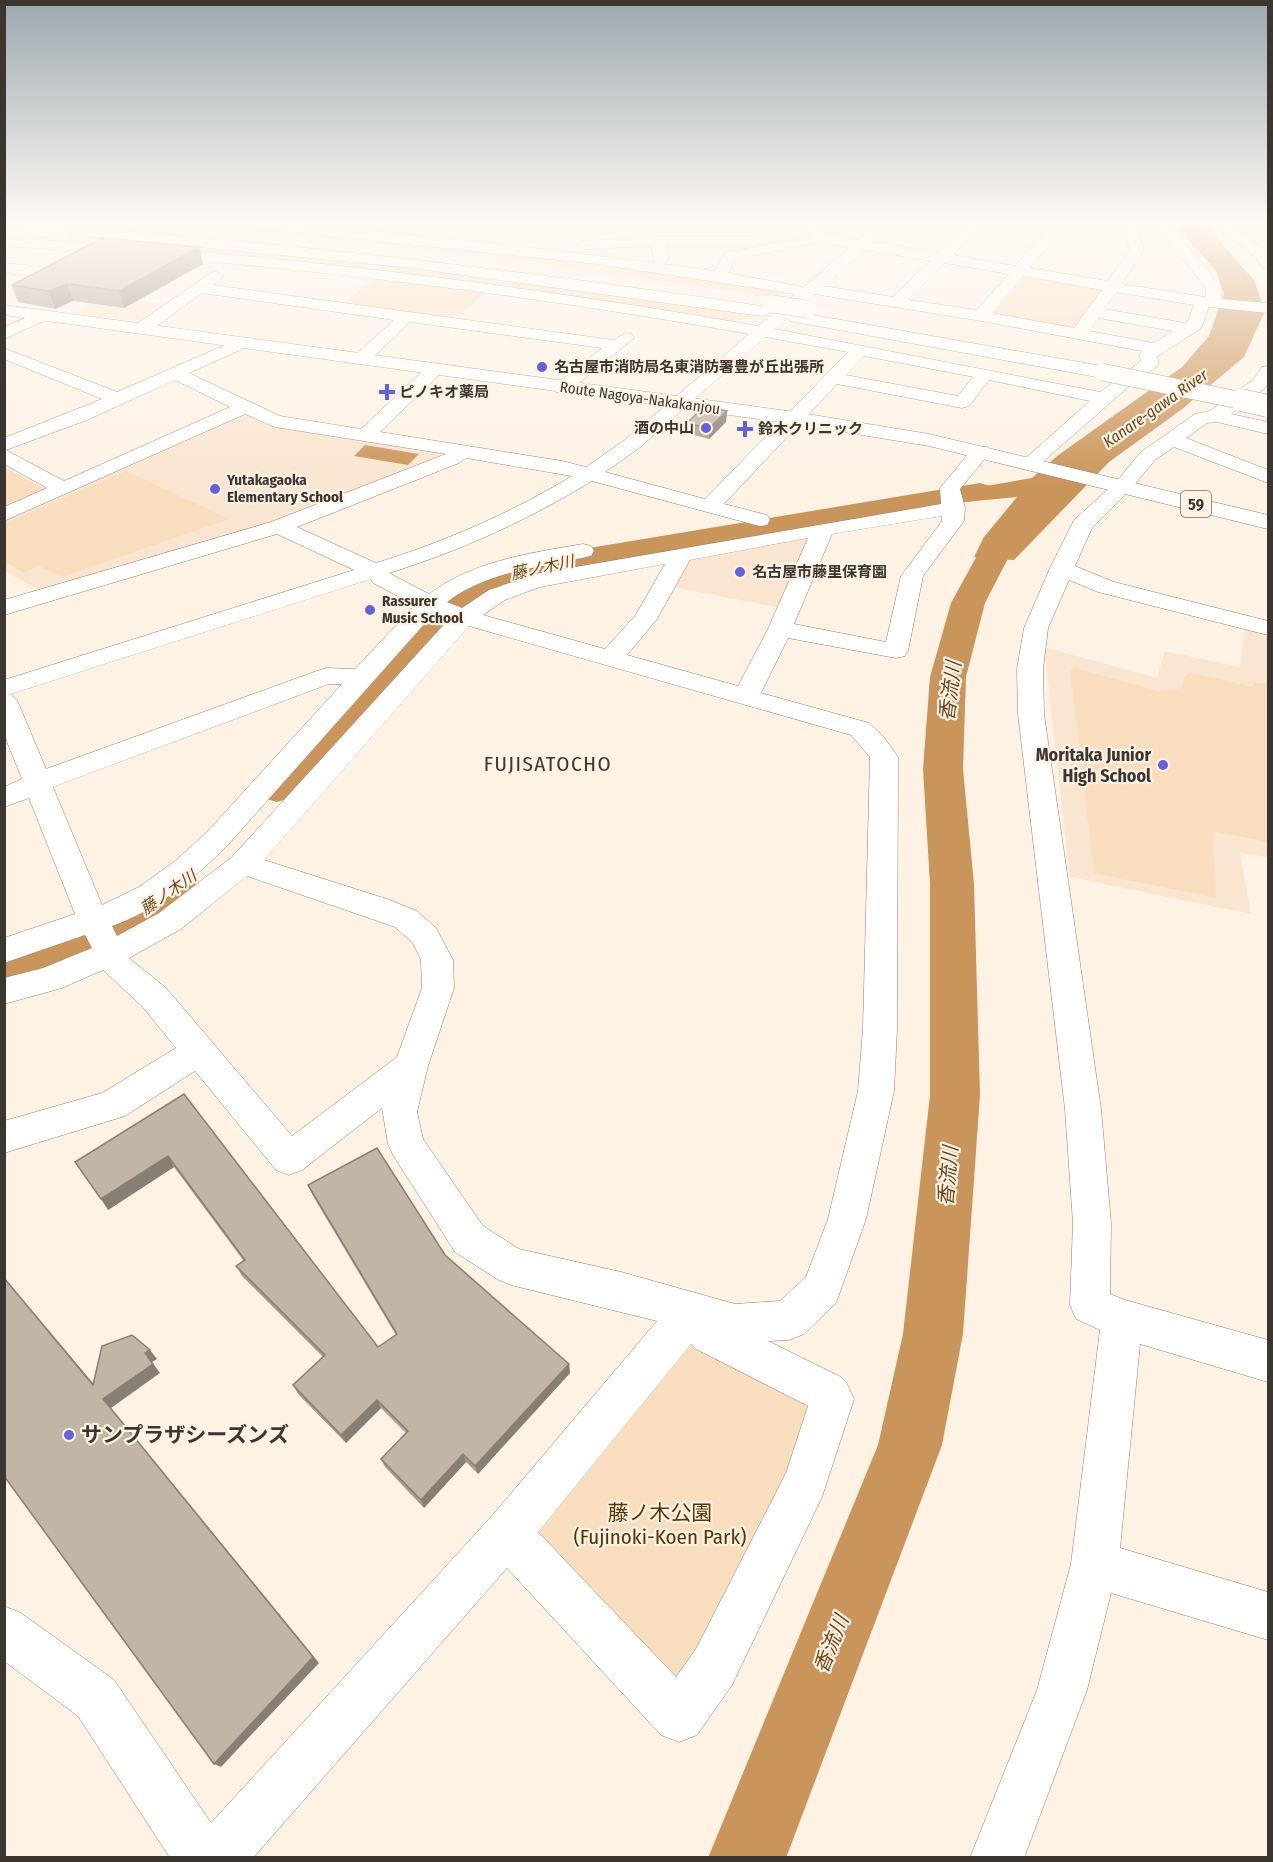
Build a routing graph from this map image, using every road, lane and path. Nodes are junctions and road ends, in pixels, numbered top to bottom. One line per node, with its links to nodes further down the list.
1 (4, 310): 13 (main road, Route Nagoya-Nakakanjou / 59)
2 (168, 310): 17 (street)
3 (370, 310): 14 (street)
4 (481, 310): 16 (street)
5 (630, 310): 12 (street)
6 (794, 310): 19 (street)
7 (842, 310): 29 (main road)
8 (944, 310): 15 (street)
9 (986, 310): 15 (street)
10 (1206, 310): 18 (street)
11 (1094, 312): 18 (street); 21 (street)
12 (657, 314): 19 (street); 23 (street)
13 (45, 315): 17 (main road, Route Nagoya-Nakakanjou / 59); 20 (street)
14 (408, 315): 16 (street); 27 (street)
15 (981, 316): 21 (street)
16 (465, 324): 23 (street)
17 (141, 329): 22 (main road, Route Nagoya-Nakakanjou / 59)
18 (1188, 329): 24 (street)
19 (762, 332): 25 (street); 40 (street)
20 (4, 334)
21 (1079, 334): 24 (street)
22 (241, 343): 27 (main road, Route Nagoya-Nakakanjou / 59); 33 (street)
23 (616, 345): 36 (street)
24 (1157, 349): 39 (street)
25 (860, 350): 34 (street); 35 (street)
26 (4, 353): 28 (street)
27 (361, 360): 30 (main road, Route Nagoya-Nakakanjou / 59)
28 (28, 363): 31 (street); 38 (street)
29 (1107, 368): 37 (main road); 41 (main road, bridge)
30 (435, 369): 36 (main road, Route Nagoya-Nakakanjou / 59); 46 (street)
31 (4, 370)
32 (1268, 372): 43 (street)
33 (177, 374): 38 (street); 42 (street)
34 (985, 374): 35 (street); 39 (street)
35 (833, 378): 44 (street)
36 (562, 388): 40 (main road, Route Nagoya-Nakakanjou / 59)
37 (1269, 395)
38 (118, 399): 48 (street)
39 (1106, 399): 52 (street)
40 (680, 403): 44 (main road, Route Nagoya-Nakakanjou / 59); 53 (street)
41 (1269, 406)
42 (245, 407): 46 (street); 56 (street)
43 (1217, 416): 45 (street); 47 (street)
44 (795, 418): 50 (main road, Route Nagoya-Nakakanjou / 59); 58 (street)
45 (1269, 428)
46 (366, 435): 49 (street)
47 (1172, 439): 54 (street); 55 (street)
48 (4, 445)
49 (462, 451): 53 (street); 62 (street)
50 (981, 451): 52 (main road, Route Nagoya-Nakakanjou / 59); 57 (street)
51 (4, 456): 56 (street)
52 (1035, 464): 55 (main road, Route Nagoya-Nakakanjou / 59)
53 (589, 474): 58 (street); 66 (street)
54 (1269, 477)
55 (1118, 484): 61 (main road, Route Nagoya-Nakakanjou / 59); 65 (street)
56 (64, 489): 59 (street)
57 (952, 498): 60 (street); 63 (street); 70 (street)
58 (710, 506): 60 (street)
59 (4, 515)
60 (759, 520): 68 (street)
61 (1269, 522)
62 (279, 527): 66 (street); 67 (street)
63 (823, 529): 64 (street); 70 (street)
64 (682, 554): 68 (street); 71 (street)
65 (1061, 568): 69 (street); 86 (street)
66 (377, 572): 68 (street); 73 (street)
67 (4, 608)
68 (447, 610): 71 (street); 72 (street); 78 (street)
69 (1269, 628)
70 (780, 629): 74 (street)
71 (611, 658): 74 (street)
72 (362, 676): 76 (street); 79 (street)
73 (4, 688)
74 (746, 696): 85 (street)
75 (4, 700): 76 (street)
76 (39, 782): 77 (street); 79 (street)
77 (4, 798)
78 (243, 864): 79 (street); 83 (street)
79 (101, 937): 80 (street); 81 (street); 82 (street)
80 (4, 951)
81 (4, 991)
82 (198, 1052): 83 (street); 84 (street)
83 (411, 1066): 85 (street)
84 (4, 1137)
85 (691, 1312): 88 (street); 88 (street)
86 (1106, 1312): 87 (street); 89 (street)
87 (1269, 1361)
88 (507, 1533): 93 (street)
89 (1095, 1564): 90 (street); 94 (street)
90 (1269, 1616)
91 (4, 1630): 92 (street)
92 (202, 1857)
93 (216, 1857)
94 (997, 1857)

